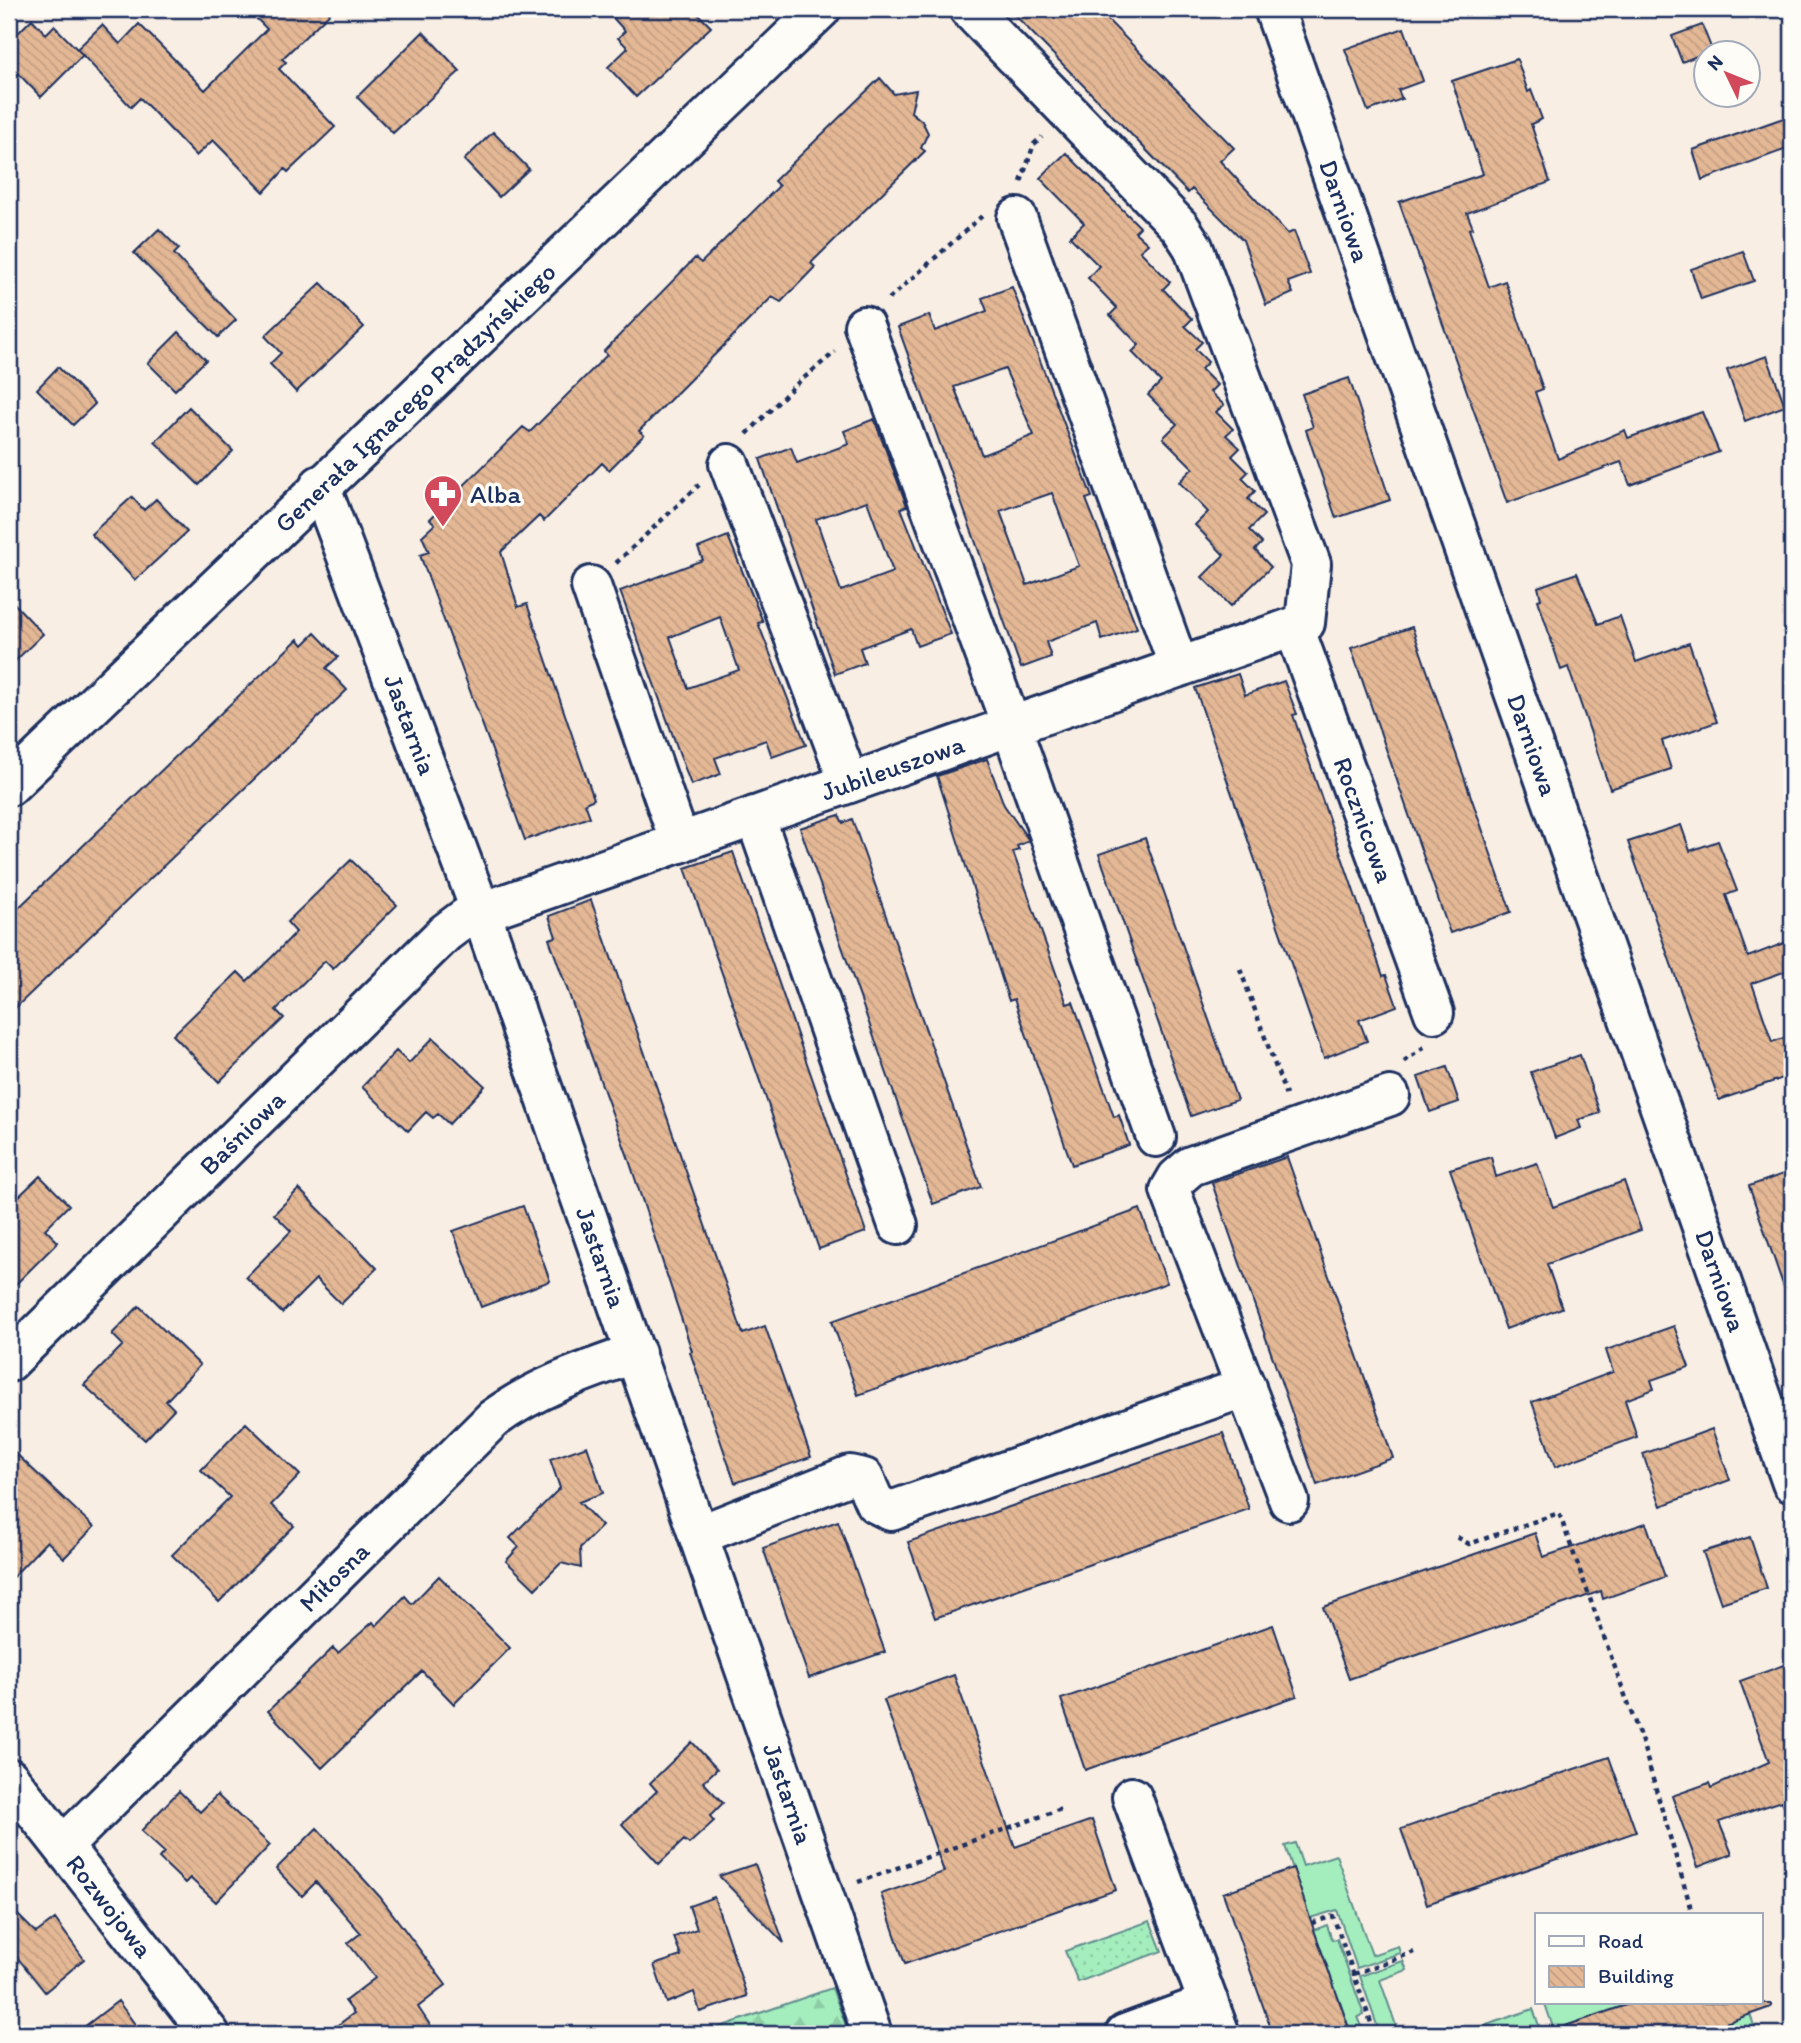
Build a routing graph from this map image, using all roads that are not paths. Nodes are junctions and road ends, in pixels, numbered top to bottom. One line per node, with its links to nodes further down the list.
1 (821, 9): 7 (street, Generała Ignacego Prądzyńskiego)
2 (969, 9): 9 (street)
3 (1274, 9): 24 (street, Darniowa)
4 (1007, 205): 10 (street)
5 (864, 326): 11 (street)
6 (729, 464): 12 (street)
7 (320, 485): 13 (street, Generała Ignacego Prądzyńskiego); 16 (street, Jastarnia)
8 (591, 586): 15 (street)
9 (1300, 625): 10 (street, Jubileuszowa); 17 (street, Rocznicowa)
10 (1179, 667): 11 (street, Jubileuszowa)
11 (1012, 726): 12 (street, Jubileuszowa); 19 (street)
12 (849, 783): 14 (street, Jubileuszowa)
13 (9, 786)
14 (755, 816): 15 (street, Jubileuszowa); 20 (street)
15 (680, 843): 16 (street, Jubileuszowa)
16 (481, 912): 21 (street, Jastarnia); 22 (street, Baśniowa)
17 (1434, 1013)
18 (1390, 1096): 23 (street)
19 (1156, 1137)
20 (898, 1225)
21 (635, 1353): 26 (street, Jastarnia); 29 (street, Miłosna)
22 (9, 1362)
23 (1246, 1387): 25 (street); 26 (street)
24 (1792, 1482)
25 (1289, 1500)
26 (699, 1535): 32 (street, Jastarnia)
27 (9, 1778): 29 (street, Rozwojowa)
28 (1132, 1797): 30 (street)
29 (63, 1846): 31 (street, Rozwojowa)
30 (1215, 2019): 33 (street)
31 (210, 2034)
32 (872, 2034)
33 (1125, 2034)

